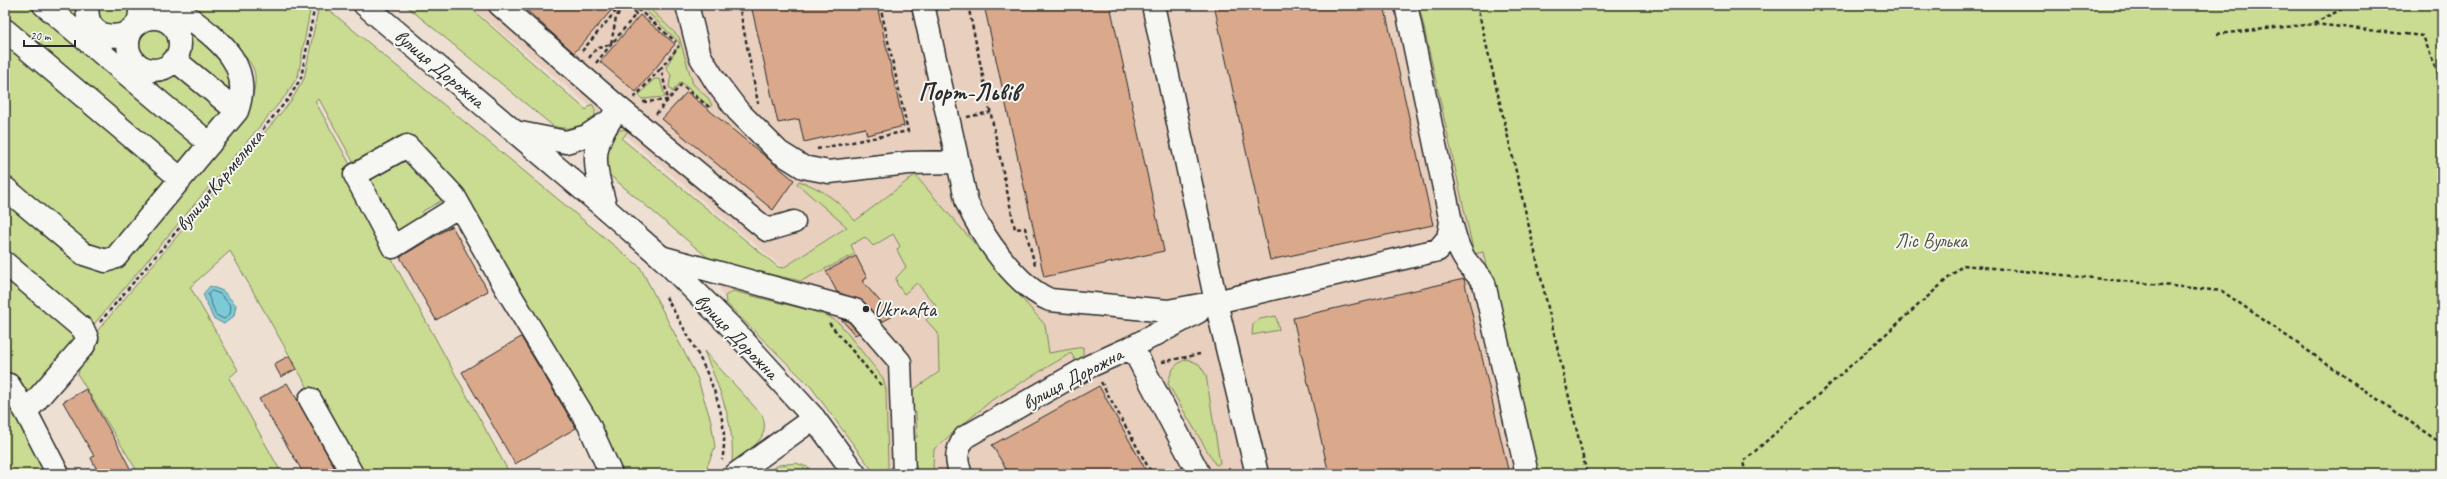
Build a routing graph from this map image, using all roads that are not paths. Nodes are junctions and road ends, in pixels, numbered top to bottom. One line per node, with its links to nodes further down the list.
1 (44, 5): 17 (main road)
2 (88, 5): 11 (main road)
3 (139, 5): 11 (main road)
4 (174, 5): 14 (main road)
5 (365, 5): 16 (main road, вулиця Дорожна)
6 (500, 5): 15 (main road)
7 (687, 5): 18 (main road)
8 (923, 5): 18 (main road)
9 (1153, 5): 27 (main road)
10 (1406, 5): 24 (main road)
11 (134, 27): 13 (main road); 13 (main road)
12 (5, 30): 19 (main road)
13 (175, 60): 14 (main road)
14 (237, 111): 17 (main road)
15 (614, 115): 16 (main road, вулиця Дорожна); 22 (main road); 23 (main road)
16 (515, 132): 22 (main road, вулиця Дорожна)
17 (210, 144): 19 (main road)
18 (957, 162): 27 (main road)
19 (181, 179): 20 (main road)
20 (5, 188)
21 (459, 206): 21 (main road); 36 (main road)
22 (606, 209): 25 (main road, вулиця Дорожна)
23 (794, 222)
24 (1451, 222): 27 (main road); 42 (main road)
25 (661, 258): 32 (main road, вулиця Дорожна); 38 (main road)
26 (5, 262): 31 (main road)
27 (1216, 302): 28 (main road, вулиця Дорожна); 41 (main road)
28 (1132, 347): 39 (main road, вулиця Дорожна); 40 (main road)
29 (5, 384): 31 (main road)
30 (310, 399): 35 (main road)
31 (26, 412): 34 (main road)
32 (814, 418): 33 (main road); 37 (main road, вулиця Дорожна)
33 (728, 471)
34 (58, 474)
35 (352, 474)
36 (611, 474)
37 (855, 474)
38 (904, 474)
39 (961, 474)
40 (1199, 474)
41 (1257, 474)
42 (1527, 474)

